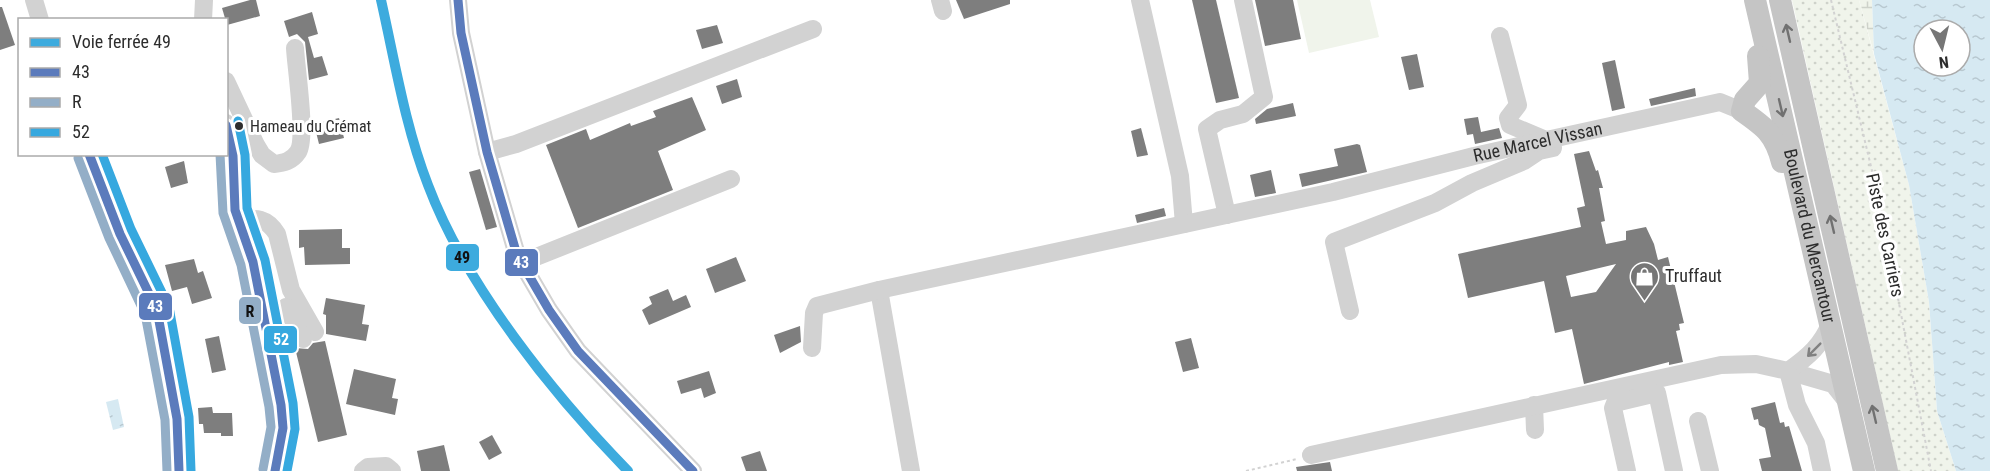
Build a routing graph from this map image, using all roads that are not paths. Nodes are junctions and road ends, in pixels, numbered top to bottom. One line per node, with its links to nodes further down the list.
1 (34, 0): 8 (street)
2 (204, 0): 9 (street)
3 (458, 0): 18 (street)
4 (1140, 0): 24 (street)
5 (1243, 0): 22 (street)
6 (1780, 0): 48 (main road, Boulevard du Mercantour, one-way to 6)
7 (1756, 5): 14 (main road); 21 (main road, Boulevard du Mercantour, one-way to 21)
8 (39, 18)
9 (203, 18)
10 (813, 29): 18 (street)
11 (1500, 36): 17 (street)
12 (295, 48): 13 (street)
13 (228, 85)
14 (1742, 111): 15 (street, Rue Marcel Vissan); 21 (main road)
15 (1612, 126): 17 (street, Rue Marcel Vissan); 27 (street)
16 (228, 132): 23 (street)
17 (1546, 140): 22 (street, Rue Marcel Vissan)
18 (487, 152): 25 (street)
19 (90, 156): 37 (street)
20 (731, 179): 25 (street)
21 (1805, 209): 28 (main road, Boulevard du Mercantour)
22 (1227, 215): 24 (street, Rue Marcel Vissan)
23 (239, 221): 29 (street); 38 (street)
24 (1184, 224): 26 (street, Rue Marcel Vissan)
25 (521, 263): 41 (street)
26 (879, 290): 30 (street, Rue Marcel Vissan); 42 (street)
27 (1350, 311)
28 (1831, 322): 31 (street, one-way to 31); 32 (main road, Boulevard du Mercantour)
29 (309, 336)
30 (812, 348)
31 (1788, 371): 32 (street); 33 (street); 46 (street)
32 (1848, 404): 47 (main road, Boulevard du Mercantour)
33 (1534, 405): 35 (street); 36 (street)
34 (1698, 421): 45 (street)
35 (1535, 430)
36 (1311, 455)
37 (179, 471)
38 (274, 471)
39 (363, 471): 40 (street)
40 (392, 471)
41 (693, 471)
42 (912, 471)
43 (1627, 471): 44 (street)
44 (1674, 471)
45 (1710, 471)
46 (1822, 471)
47 (1864, 471)
48 (1887, 471)

